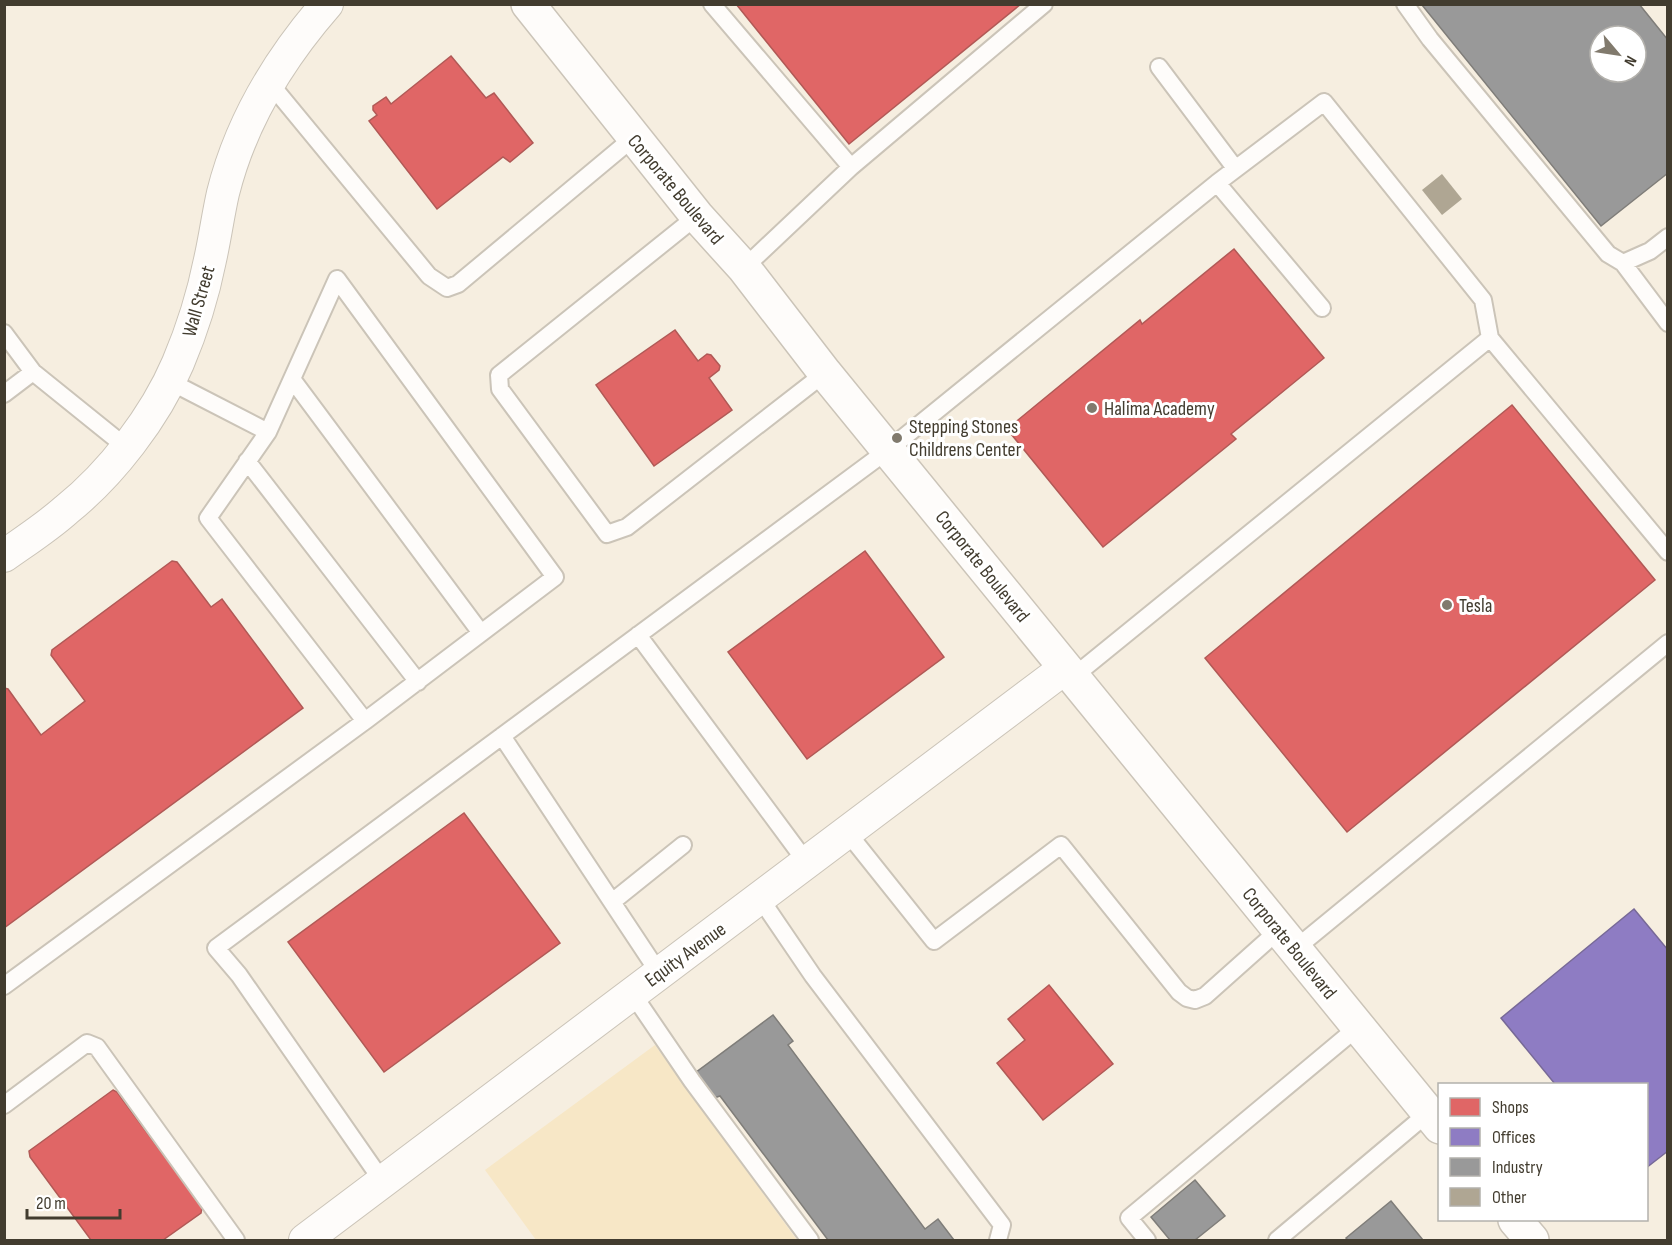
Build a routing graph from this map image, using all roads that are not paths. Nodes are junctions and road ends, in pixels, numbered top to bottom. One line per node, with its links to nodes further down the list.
1 (327, 4): 7 (street, Wall Street)
2 (528, 4): 8 (street, Corporate Boulevard)
3 (712, 4): 9 (lane)
4 (1044, 4): 9 (lane)
5 (1405, 4): 14 (lane)
6 (1159, 67): 10 (lane)
7 (269, 82): 8 (lane); 23 (street, Wall Street)
8 (633, 138): 12 (street, Corporate Boulevard)
9 (851, 167): 15 (lane)
10 (1235, 168): 11 (lane); 19 (lane)
11 (1216, 183): 16 (lane); 27 (lane)
12 (697, 216): 15 (street, Corporate Boulevard); 21 (lane)
13 (1668, 237): 14 (lane)
14 (1623, 263): 17 (lane)
15 (744, 268): 21 (street, Corporate Boulevard)
16 (1322, 308)
17 (1668, 322)
18 (4, 333): 20 (lane)
19 (1490, 338): 29 (lane); 34 (lane)
20 (33, 372): 24 (lane); 26 (lane)
21 (825, 373): 27 (street, Corporate Boulevard)
22 (292, 379): 25 (lane); 31 (lane); 31 (lane)
23 (169, 381): 25 (lane); 26 (street, Wall Street)
24 (4, 394)
25 (268, 432): 28 (lane)
26 (126, 447): 30 (street, Wall Street)
27 (888, 450): 32 (lane); 34 (street, Corporate Boulevard)
28 (247, 461): 35 (lane); 36 (lane)
29 (1668, 552)
30 (4, 556)
31 (482, 633): 35 (lane)
32 (638, 635): 37 (lane); 40 (lane)
33 (1668, 643): 43 (lane)
34 (1069, 672): 38 (street, Equity Avenue); 43 (street, Corporate Boulevard)
35 (418, 681): 36 (lane)
36 (365, 721): 45 (lane)
37 (502, 736): 42 (lane); 50 (lane)
38 (847, 832): 40 (street, Equity Avenue); 43 (lane)
39 (683, 845): 42 (lane)
40 (807, 863): 41 (street, Equity Avenue)
41 (760, 898): 44 (street, Equity Avenue); 55 (lane)
42 (612, 902): 44 (lane)
43 (1287, 940): 47 (street, Corporate Boulevard)
44 (659, 973): 46 (street, Equity Avenue)
45 (4, 986)
46 (632, 993): 50 (street, Equity Avenue); 54 (lane)
47 (1358, 1027): 49 (street, Corporate Boulevard); 56 (lane)
48 (4, 1105): 52 (lane)
49 (1434, 1120): 57 (lane)
50 (383, 1182): 53 (street, Equity Avenue)
51 (1516, 1221): 58 (street)
52 (236, 1240)
53 (305, 1240)
54 (810, 1240)
55 (998, 1240)
56 (1148, 1240)
57 (1276, 1240)
58 (1532, 1240)

